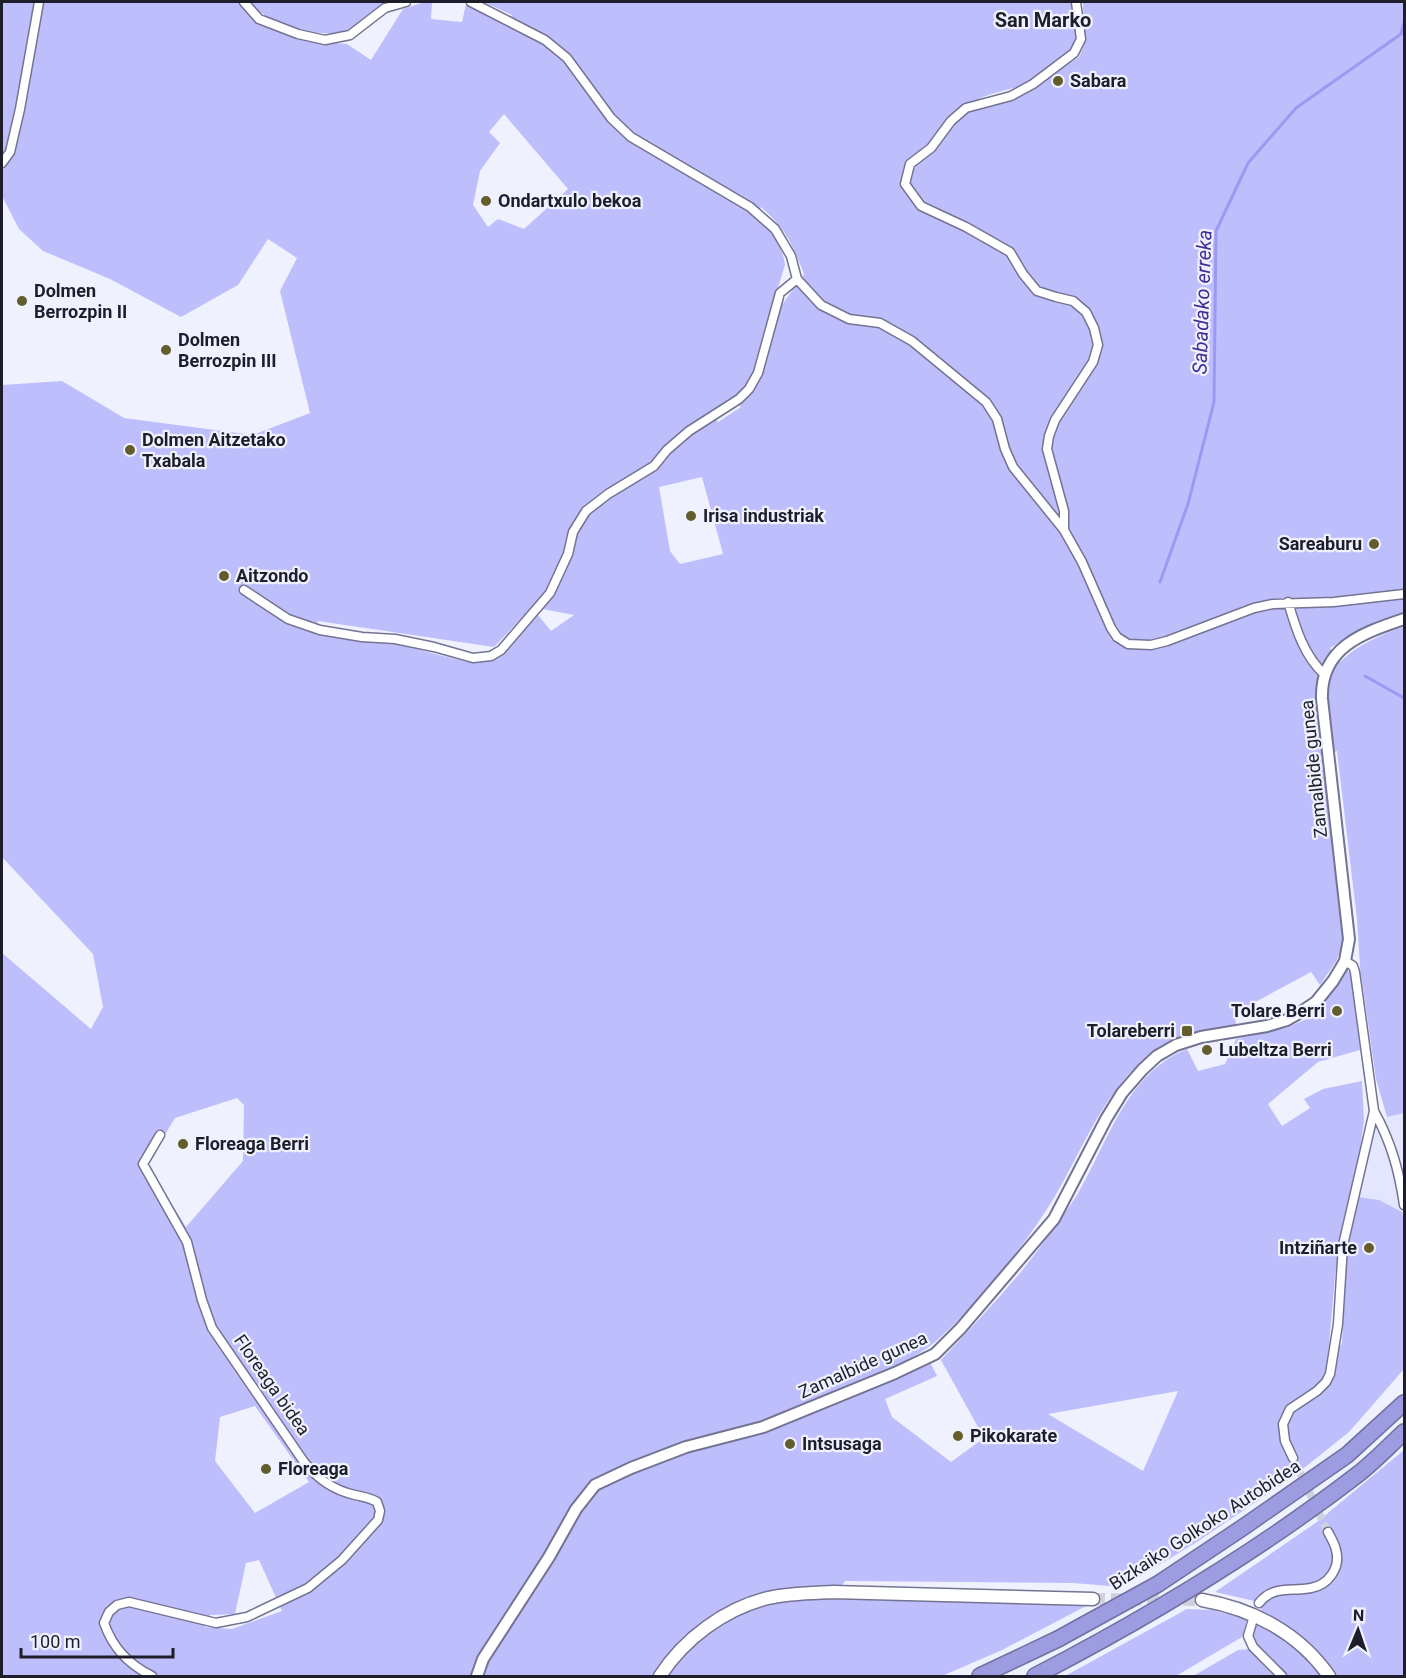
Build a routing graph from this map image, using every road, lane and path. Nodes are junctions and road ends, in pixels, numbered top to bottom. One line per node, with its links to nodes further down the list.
1 (39, 2): 6 (street)
2 (244, 2): 3 (street)
3 (406, 2)
4 (471, 2): 7 (street)
5 (1076, 2): 8 (street)
6 (2, 163)
7 (797, 279): 8 (street); 9 (street)
8 (1064, 530): 11 (street)
9 (244, 590)
10 (1404, 594): 11 (street)
11 (1288, 602): 13 (street)
12 (1404, 619): 13 (street, Zamalbide gunea)
13 (1325, 675): 14 (street, Zamalbide gunea)
14 (1345, 961): 15 (street); 27 (street, Zamalbide gunea)
15 (1374, 1111): 17 (street); 20 (street)
16 (160, 1135): 26 (street, Floreaga bidea)
17 (1404, 1205)
18 (1404, 1403): 29 (highway, Bizkaiko Golkoko Autobidea)
19 (1404, 1432): 30 (highway)
20 (1293, 1458)
21 (1328, 1532): 24 (street)
22 (1093, 1599): 28 (main road)
23 (1202, 1600): 32 (main road)
24 (1259, 1603)
25 (1253, 1619): 31 (street)
26 (152, 1677)
27 (477, 1677)
28 (660, 1677)
29 (980, 1677)
30 (1035, 1677)
31 (1282, 1677)
32 (1329, 1677)

